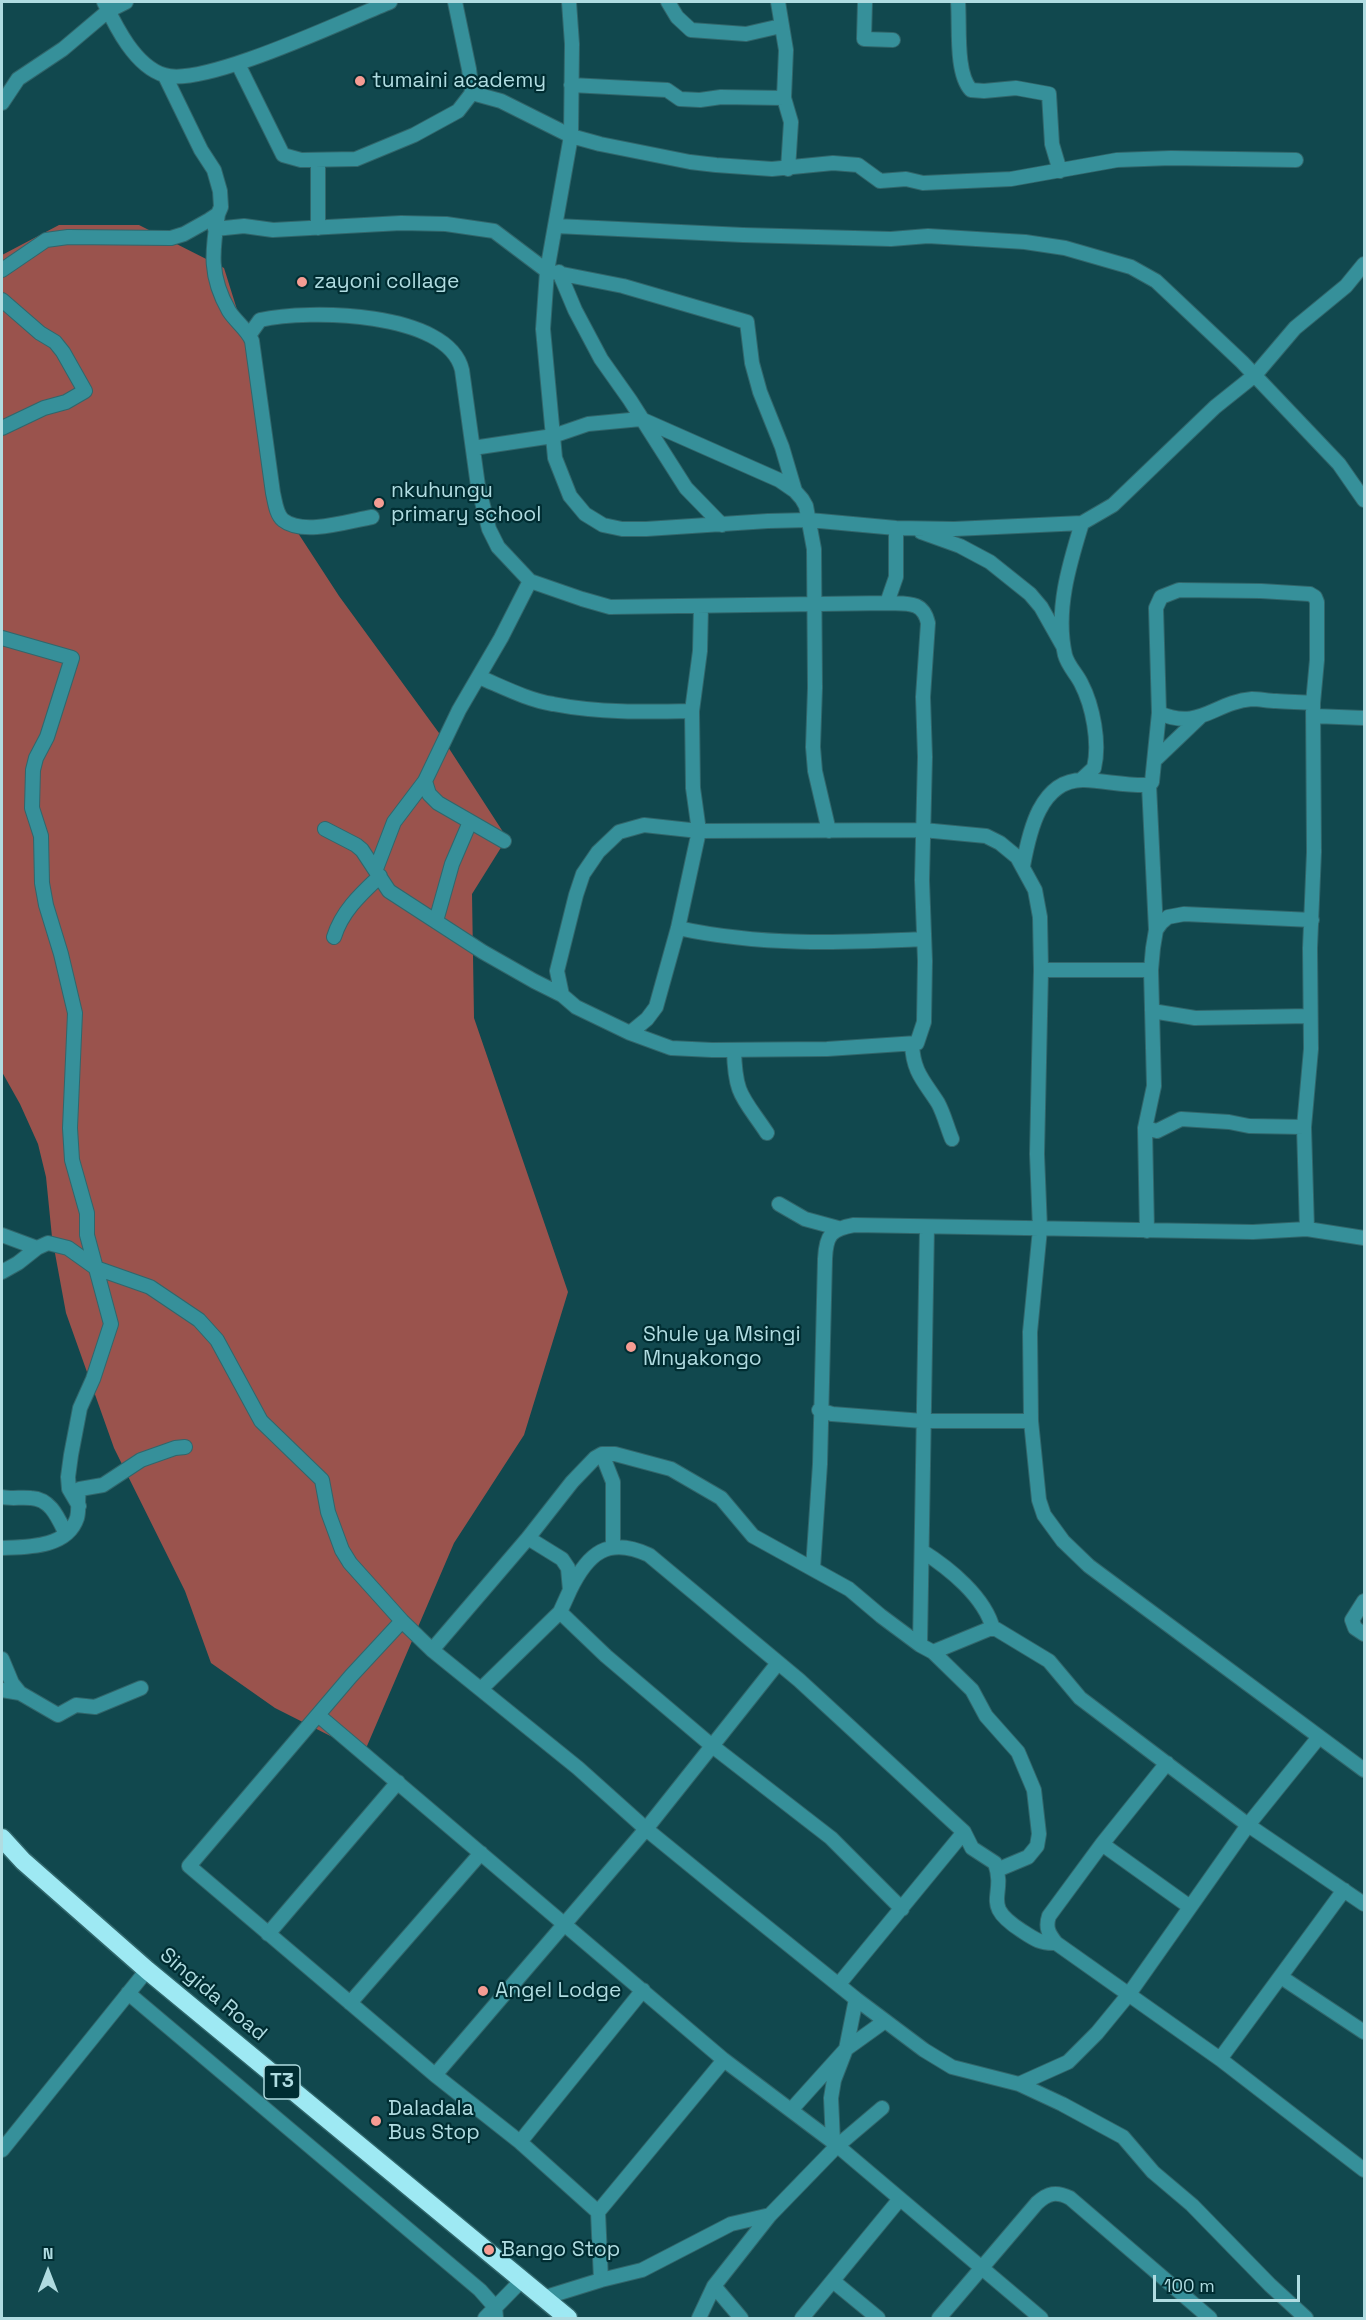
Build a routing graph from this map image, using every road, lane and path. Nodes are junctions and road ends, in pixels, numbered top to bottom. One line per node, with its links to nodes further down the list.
1 (126, 2): 9 (street)
2 (390, 2): 12 (street)
3 (455, 2): 15 (street)
4 (569, 2): 14 (street)
5 (668, 2): 10 (street)
6 (778, 2): 10 (street)
7 (865, 2): 11 (street)
8 (958, 2): 22 (street)
9 (106, 6): 13 (street); 17 (street)
10 (781, 26): 16 (street)
11 (893, 40)
12 (238, 64): 13 (street); 19 (street)
13 (165, 76): 23 (street)
14 (571, 85): 16 (street); 18 (street)
15 (472, 93): 18 (street); 19 (street)
16 (784, 98): 21 (street)
17 (2, 103)
18 (571, 136): 21 (street); 24 (street)
19 (318, 160): 25 (street)
20 (1296, 160): 22 (street)
21 (788, 169): 22 (street)
22 (1060, 171)
23 (218, 214): 26 (street); 28 (street)
24 (556, 226): 29 (street); 32 (street)
25 (318, 228): 26 (street); 29 (street)
26 (215, 229): 31 (street)
27 (1365, 264): 32 (street)
28 (2, 270)
29 (553, 271): 33 (street); 35 (street); 37 (street)
30 (2, 300): 34 (street)
31 (250, 334): 36 (street); 39 (street)
32 (1255, 375): 38 (street); 41 (street)
33 (641, 419): 35 (street); 37 (street); 42 (street)
34 (2, 428)
35 (554, 436): 36 (street); 42 (street)
36 (473, 448): 44 (street)
37 (795, 491): 40 (street)
38 (1365, 500)
39 (372, 517)
40 (809, 520): 42 (street); 43 (street); 46 (street)
41 (1082, 523): 43 (street); 49 (street)
42 (722, 525)
43 (902, 528): 45 (street); 49 (street)
44 (530, 581): 47 (street); 50 (street)
45 (886, 603): 46 (street); 62 (street)
46 (813, 605): 47 (street); 64 (street)
47 (700, 606): 52 (street)
48 (2, 638): 97 (street)
49 (1064, 646): 57 (street)
50 (479, 677): 52 (street); 58 (street)
51 (1313, 709): 53 (street); 54 (street); 55 (street); 70 (street)
52 (692, 711): 63 (street)
53 (1159, 713): 54 (street); 56 (street)
54 (1200, 717): 56 (street)
55 (1365, 718)
56 (1155, 760): 59 (street)
57 (1081, 780): 59 (street); 65 (street)
58 (425, 781): 60 (street); 69 (street)
59 (1149, 785): 73 (street)
60 (470, 822): 66 (street); 71 (street)
61 (325, 829): 69 (street)
62 (923, 830): 64 (street); 67 (street); 75 (street)
63 (699, 831): 64 (street); 72 (street); 78 (street)
64 (829, 831)
65 (1029, 834): 67 (street); 68 (street)
66 (504, 841)
67 (1008, 848): 68 (street)
68 (1023, 866): 76 (street)
69 (378, 873): 71 (street); 74 (street)
70 (1312, 920): 73 (street); 80 (street)
71 (436, 921): 78 (street)
72 (678, 928): 75 (street); 81 (street)
73 (1156, 930): 77 (street)
74 (334, 937)
75 (924, 939): 82 (street)
76 (1041, 970): 77 (street); 91 (street)
77 (1151, 970): 79 (street)
78 (562, 995): 81 (street)
79 (1152, 1011): 80 (street); 85 (street)
80 (1310, 1016): 84 (street)
81 (630, 1033): 83 (street)
82 (912, 1044): 83 (street); 87 (street)
83 (734, 1050): 86 (street)
84 (1304, 1127): 85 (street); 92 (street)
85 (1145, 1128): 93 (street)
86 (766, 1133)
87 (952, 1139)
88 (778, 1204): 90 (street)
89 (927, 1227): 90 (street); 91 (street); 100 (street)
90 (838, 1228): 99 (street)
91 (1040, 1229): 93 (street); 101 (street)
92 (1307, 1229): 93 (street); 95 (street)
93 (1147, 1231)
94 (2, 1235): 96 (street)
95 (1365, 1238)
96 (37, 1248): 97 (street); 98 (street)
97 (96, 1268): 105 (street); 115 (street)
98 (2, 1272)
99 (819, 1410): 100 (street); 111 (street)
100 (923, 1421): 101 (street); 110 (street)
101 (1031, 1421): 128 (street)
102 (185, 1447): 105 (street)
103 (602, 1454): 107 (street); 108 (street); 111 (street)
104 (2, 1497): 106 (street)
105 (79, 1506): 106 (street)
106 (66, 1534): 109 (street)
107 (528, 1538): 112 (street); 119 (street)
108 (613, 1546): 112 (street); 122 (street)
109 (2, 1548)
110 (922, 1551): 116 (street); 118 (street)
111 (813, 1568): 118 (street)
112 (570, 1590): 114 (street)
113 (1365, 1601): 117 (street)
114 (560, 1612): 124 (street); 129 (street)
115 (402, 1621): 119 (street); 127 (street)
116 (993, 1629): 120 (street); 130 (street)
117 (1365, 1634)
118 (920, 1645): 120 (street)
119 (432, 1650): 124 (street)
120 (933, 1652): 139 (street)
121 (2, 1659): 126 (street)
122 (778, 1663): 129 (street); 135 (street)
123 (141, 1688): 126 (street)
124 (482, 1689): 134 (street)
125 (2, 1690): 126 (street)
126 (20, 1693)
127 (318, 1715): 132 (street); 145 (street)
128 (1319, 1737): 131 (street); 133 (street)
129 (711, 1745): 134 (street); 143 (street)
130 (1167, 1763): 133 (street); 137 (street)
131 (1365, 1770)
132 (398, 1782): 138 (street); 145 (street)
133 (1248, 1825): 140 (street); 142 (street)
134 (646, 1829): 144 (street); 149 (street)
135 (964, 1832): 139 (street); 143 (street)
136 (2, 1838): 147 (highway, Singida Road / T3)
137 (1102, 1844): 142 (street); 146 (street)
138 (481, 1853): 144 (street); 154 (street)
139 (998, 1870): 146 (street)
140 (1344, 1890): 141 (street); 148 (street)
141 (1365, 1904)
142 (1190, 1907): 152 (street)
143 (902, 1909): 149 (street)
144 (564, 1924): 150 (street); 160 (street)
145 (268, 1934): 154 (street)
146 (1056, 1943): 152 (street)
147 (147, 1970): 151 (street); 172 (highway, Singida Road / T3)
148 (1281, 1977): 156 (street); 158 (street)
149 (839, 1984): 153 (street)
150 (643, 1990): 159 (street); 164 (street)
151 (128, 1994): 166 (street); 177 (street)
152 (1129, 1994): 158 (street); 161 (street)
153 (856, 1999): 155 (street); 157 (street)
154 (351, 2003): 160 (street)
155 (885, 2022): 157 (street); 161 (street)
156 (1365, 2032)
157 (846, 2049): 163 (street); 165 (street)
158 (1220, 2059): 167 (street)
159 (724, 2060): 163 (street); 169 (street)
160 (435, 2075): 164 (street)
161 (1019, 2084): 187 (street)
162 (882, 2108): 165 (street)
163 (791, 2110): 165 (street)
164 (520, 2142): 169 (street)
165 (835, 2145): 168 (street); 170 (street)
166 (2, 2150)
167 (1365, 2170)
168 (899, 2200): 171 (street); 174 (street)
169 (598, 2212): 173 (street)
170 (770, 2216): 173 (street); 175 (street)
171 (982, 2269): 184 (street); 185 (street); 186 (street)
172 (522, 2280): 176 (highway, Singida Road / T3); 177 (street)
173 (600, 2280): 176 (street)
174 (833, 2281): 182 (street); 183 (street)
175 (714, 2286): 180 (street); 181 (street)
176 (543, 2298): 179 (highway, Singida Road / T3)
177 (496, 2313): 178 (street)
178 (485, 2319)
179 (568, 2319)
180 (699, 2319)
181 (741, 2319)
182 (802, 2319)
183 (878, 2319)
184 (939, 2319)
185 (1041, 2319)
186 (1210, 2319)
187 (1306, 2319)

